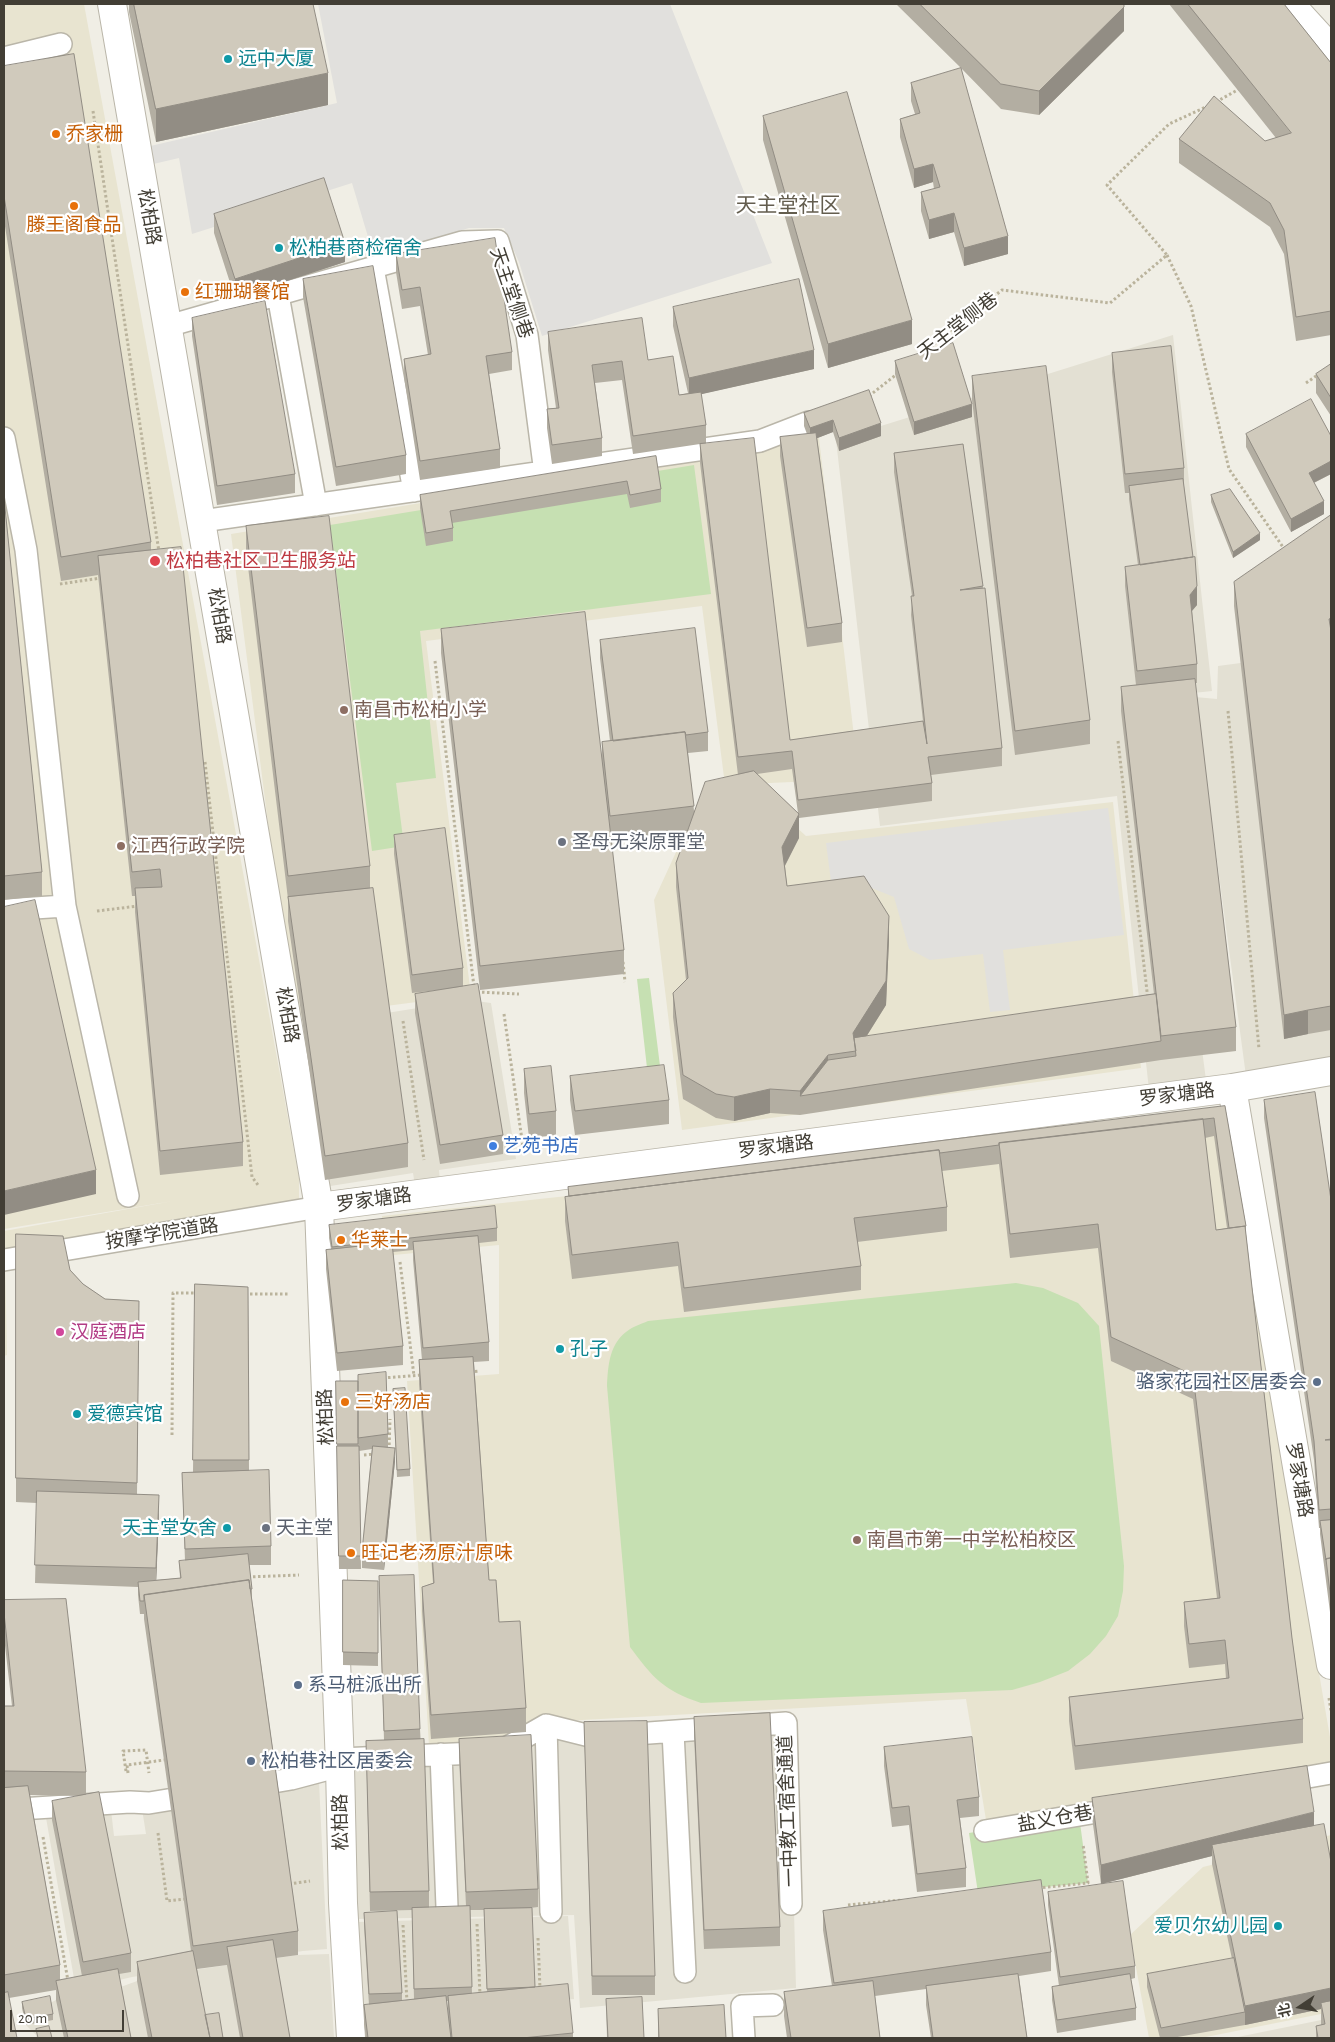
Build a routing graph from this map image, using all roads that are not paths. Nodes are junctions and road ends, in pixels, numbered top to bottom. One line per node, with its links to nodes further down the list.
1 (112, 4): 8 (street, 松柏路)
2 (1290, 4): 4 (street)
3 (60, 44): 5 (lane)
4 (1331, 49)
5 (4, 58)
6 (373, 268): 7 (lane, 天主堂侧巷); 11 (lane, 天主堂侧巷); 13 (lane)
7 (278, 295): 8 (lane, 天主堂侧巷); 14 (lane)
8 (168, 326): 15 (street, 松柏路)
9 (809, 422): 11 (lane)
10 (4, 438): 12 (lane)
11 (545, 472): 13 (lane)
12 (9, 488): 17 (lane)
13 (414, 491): 14 (lane)
14 (316, 505): 15 (lane)
15 (202, 522): 21 (street, 松柏路)
16 (4, 910): 17 (lane)
17 (66, 910): 20 (lane)
18 (1331, 1071): 19 (street, 罗家塘路)
19 (1232, 1088): 21 (street, 罗家塘路); 23 (street, 罗家塘路)
20 (128, 1196)
21 (319, 1207): 22 (lane, 按摩学院道路); 27 (street, 松柏路)
22 (4, 1260)
23 (1330, 1678)
24 (546, 1725): 25 (lane, 一中教工宿舍通道); 26 (lane); 35 (lane)
25 (673, 1732): 33 (lane, 一中教工宿舍通道); 36 (lane)
26 (441, 1754): 27 (lane); 34 (lane)
27 (340, 1763): 31 (lane); 38 (street, 松柏路)
28 (1331, 1773): 29 (lane)
29 (1263, 1784)
30 (1137, 1805): 32 (lane, 盐义仓巷)
31 (4, 1810)
32 (985, 1830)
33 (791, 1904)
34 (447, 1907)
35 (552, 1912)
36 (684, 1972)
37 (773, 2005): 39 (lane)
38 (351, 2038)
39 (744, 2038)

